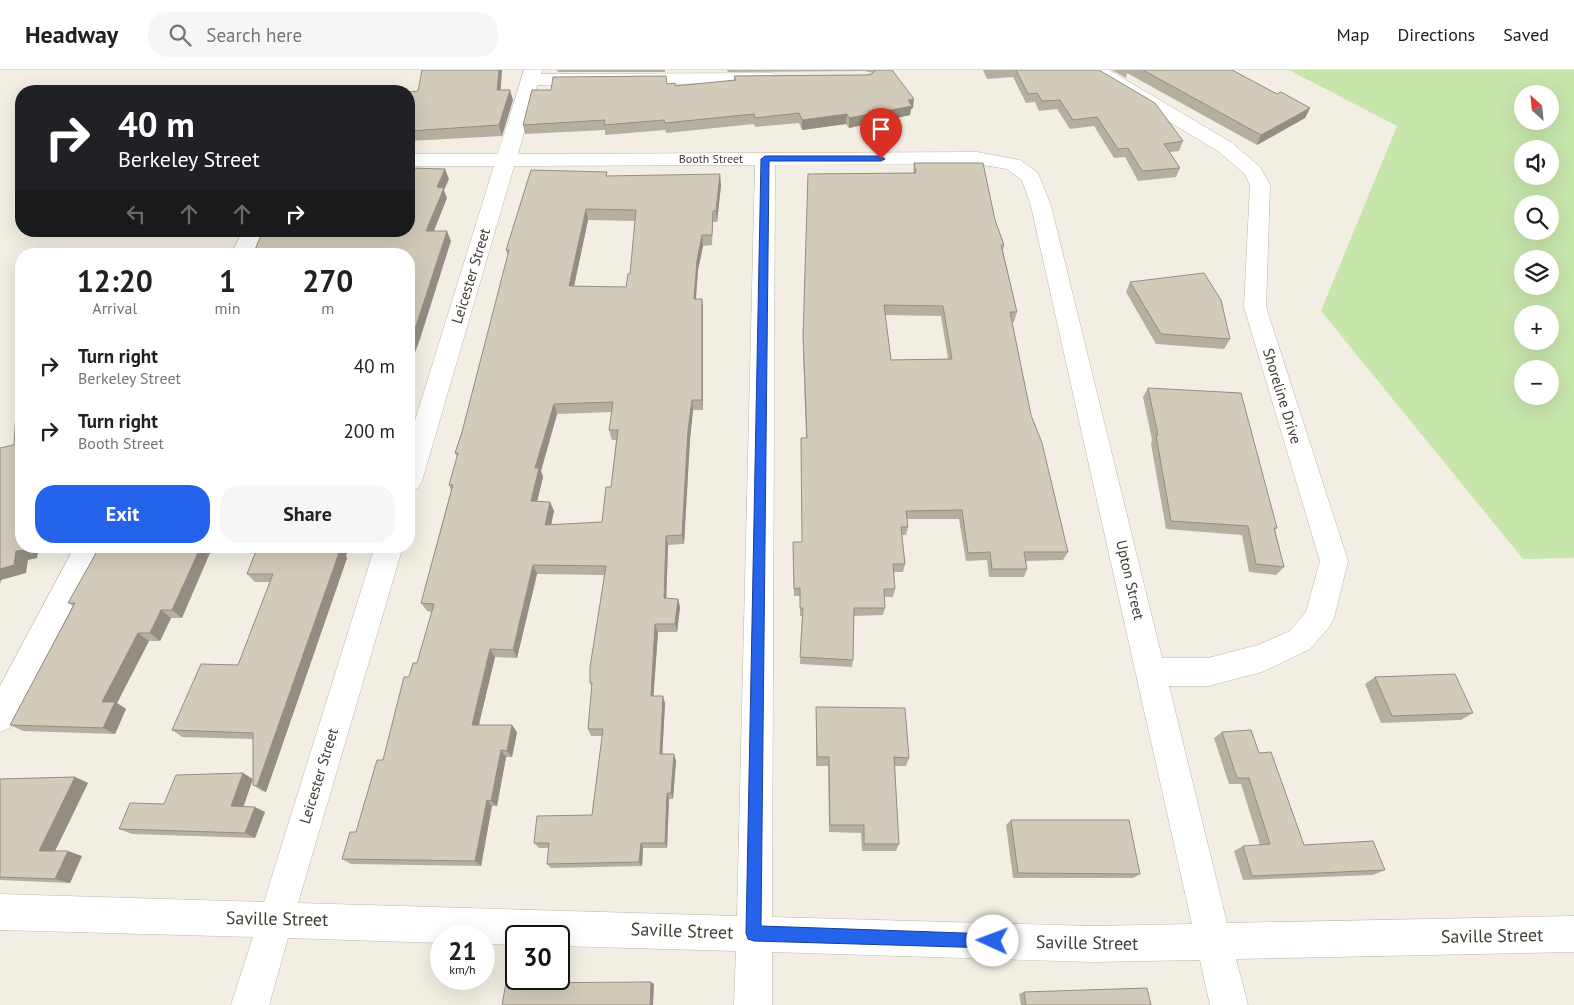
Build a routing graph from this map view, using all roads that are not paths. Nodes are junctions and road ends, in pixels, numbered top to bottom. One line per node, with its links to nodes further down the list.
1 (1096, 70): 11 (street, Shoreline Drive)
2 (531, 75): 3 (street); 4 (street, Leicester Street)
3 (786, 78)
4 (506, 159): 5 (street, Booth Street); 6 (street, Booth Street); 8 (street, Leicester Street)
5 (765, 159): 7 (street, Booth Street); 15 (street)
6 (415, 160)
7 (1014, 164): 11 (street, Upton Street)
8 (415, 461)
9 (85, 553): 12 (street)
10 (387, 553): 14 (street, Leicester Street)
11 (1150, 672): 17 (street, Upton Street)
12 (0, 717)
13 (0, 912): 14 (street, Saville Street)
14 (276, 920): 15 (street, Saville Street); 18 (street, Leicester Street)
15 (754, 933): 17 (street, Saville Street); 19 (street)
16 (1574, 934): 17 (street, Saville Street)
17 (1213, 942): 20 (street, Upton Street)
18 (250, 1005)
19 (753, 1005)
20 (1228, 1005)

